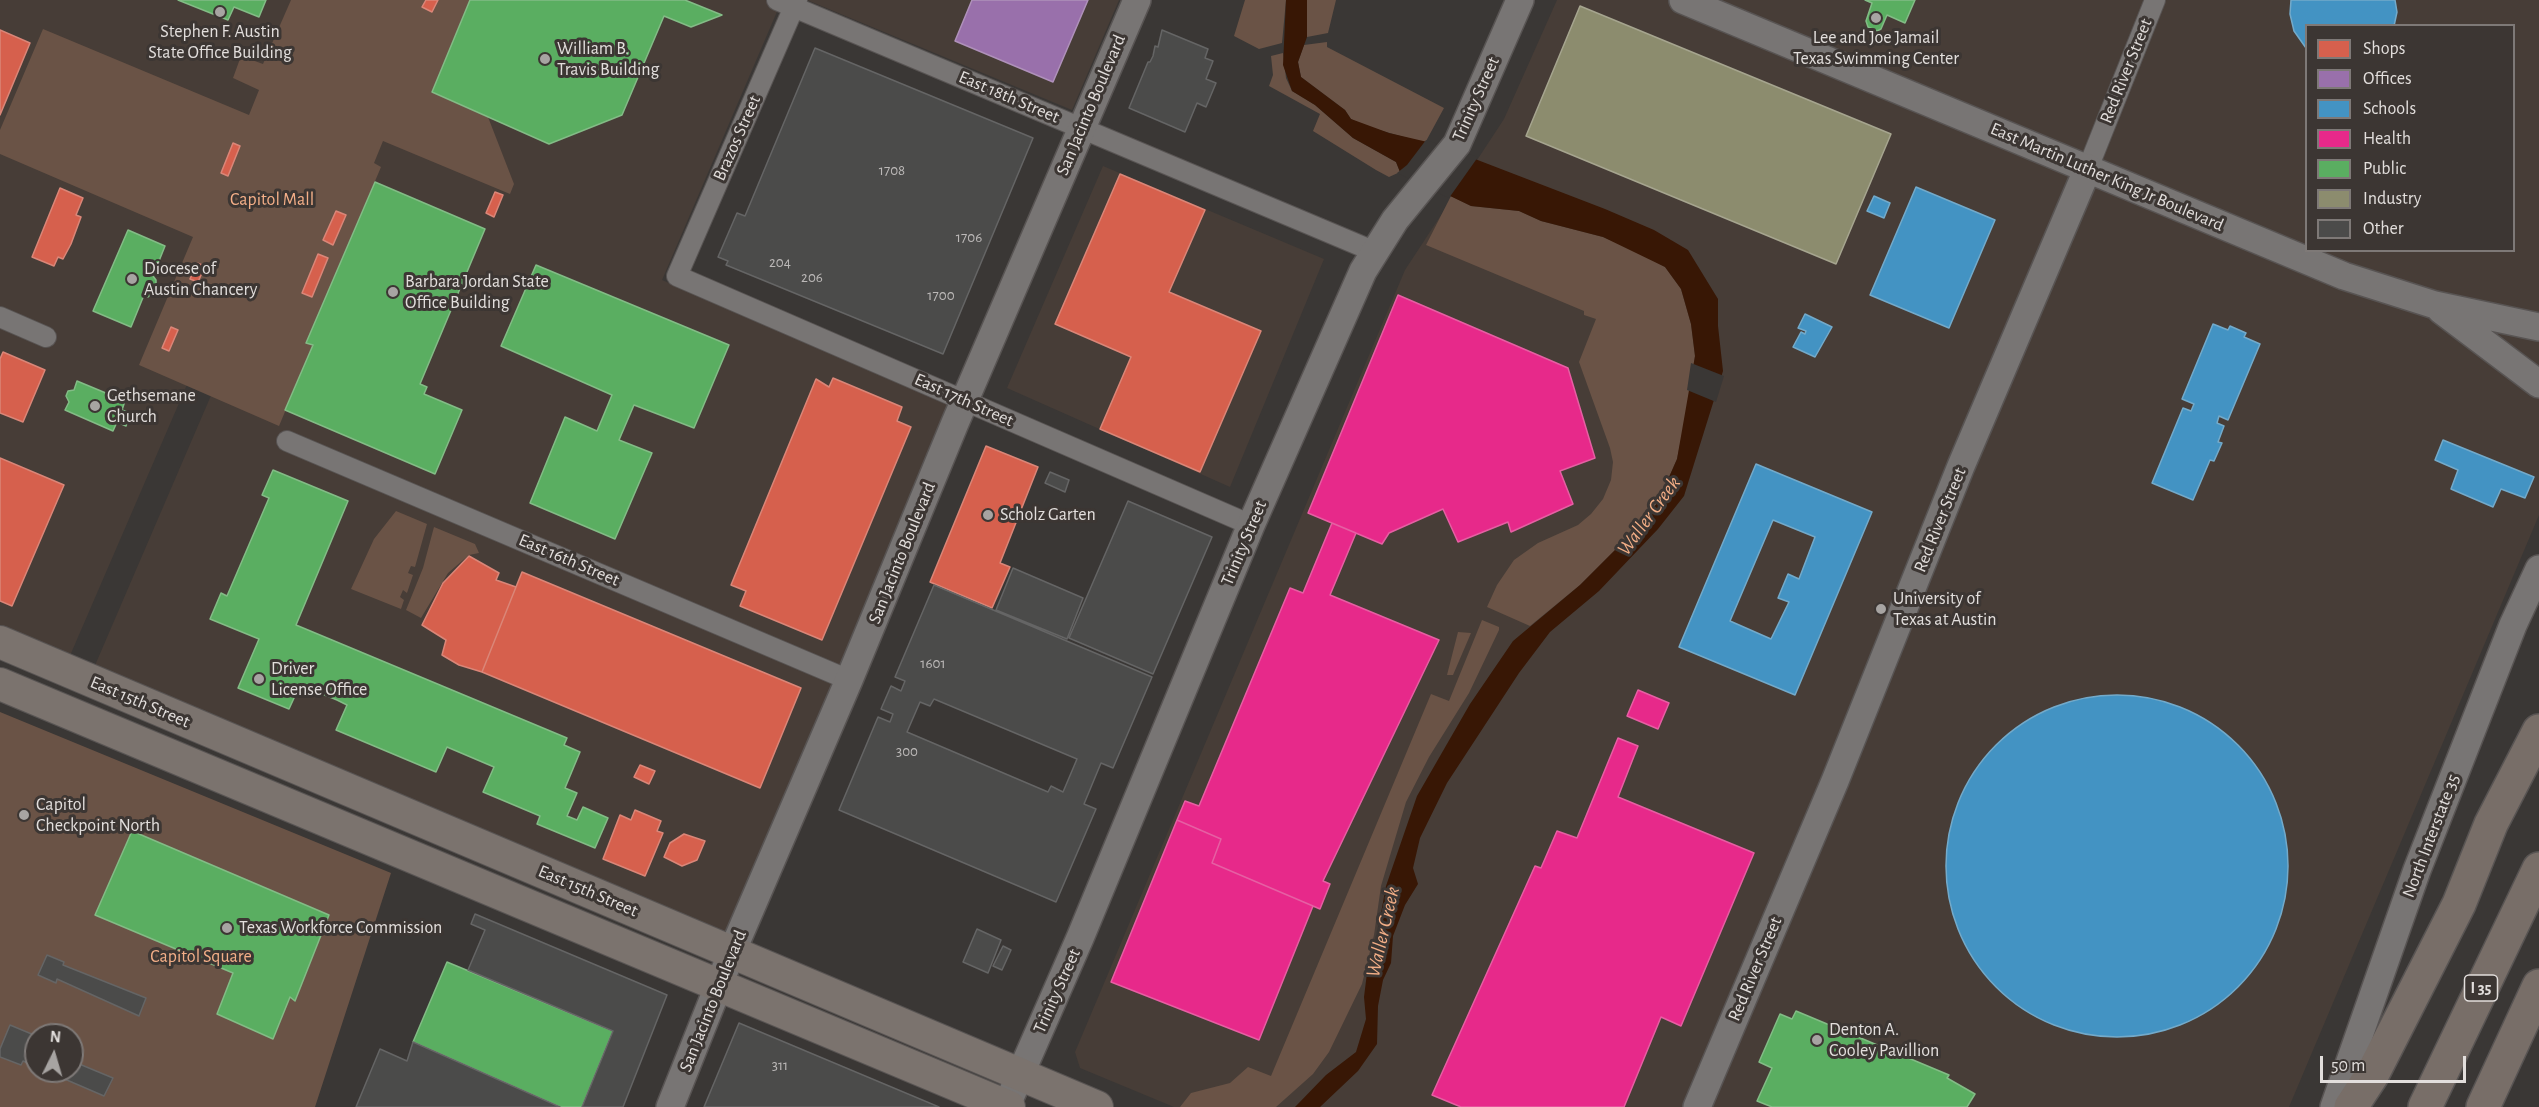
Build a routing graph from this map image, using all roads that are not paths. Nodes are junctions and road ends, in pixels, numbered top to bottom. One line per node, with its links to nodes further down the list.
1 (1137, 0): 6 (main road, San Jacinto Boulevard)
2 (1520, 0): 8 (main road, Trinity Street)
3 (1683, 0): 7 (main road, East Martin Luther King Jr Boulevard)
4 (2155, 0): 7 (street, Red River Street)
5 (789, 2): 6 (street, East 18th Street); 9 (street, Brazos Street)
6 (1080, 127): 8 (street, East 18th Street); 15 (main road, San Jacinto Boulevard)
7 (2088, 168): 10 (main road, East Martin Luther King Jr Boulevard); 37 (main road, Red River Street)
8 (1373, 251): 17 (main road, Trinity Street)
9 (676, 276): 15 (street, East 17th Street)
10 (2435, 306): 12 (main road, East Martin Luther King Jr Boulevard); 14 (main road)
11 (0, 317): 13 (street)
12 (2539, 327)
13 (46, 337)
14 (2539, 384)
15 (965, 400): 17 (street, East 17th Street); 21 (main road, San Jacinto Boulevard)
16 (287, 441): 21 (street, East 16th Street)
17 (1251, 525): 33 (main road, Trinity Street)
18 (2539, 569): 38 (main road, North Interstate 35)
19 (0, 642): 20 (main road, East 15th Street)
20 (78, 675): 23 (main road); 26 (main road, East 15th Street)
21 (849, 680): 30 (main road, San Jacinto Boulevard)
22 (0, 684): 23 (main road, East 15th Street)
23 (63, 711): 28 (main road, East 15th Street)
24 (2539, 731): 27 (highway)
25 (2539, 773): 27 (highway)
26 (442, 830): 28 (street); 30 (main road, East 15th Street)
27 (2482, 852): 39 (highway)
28 (428, 863): 31 (main road, East 15th Street)
29 (2539, 869): 40 (highway, I 35)
30 (732, 952): 31 (main road, San Jacinto Boulevard); 33 (main road, East 15th Street)
31 (718, 985): 34 (main road, San Jacinto Boulevard); 35 (main road, East 15th Street)
32 (2536, 993): 41 (highway); 42 (highway)
33 (1020, 1074): 35 (main road, Trinity Street); 36 (main road, East 15th Street)
34 (670, 1107)
35 (1007, 1107)
36 (1097, 1107)
37 (1697, 1107)
38 (2334, 1107)
39 (2351, 1107)
40 (2424, 1107)
41 (2483, 1107)
42 (2496, 1107)

